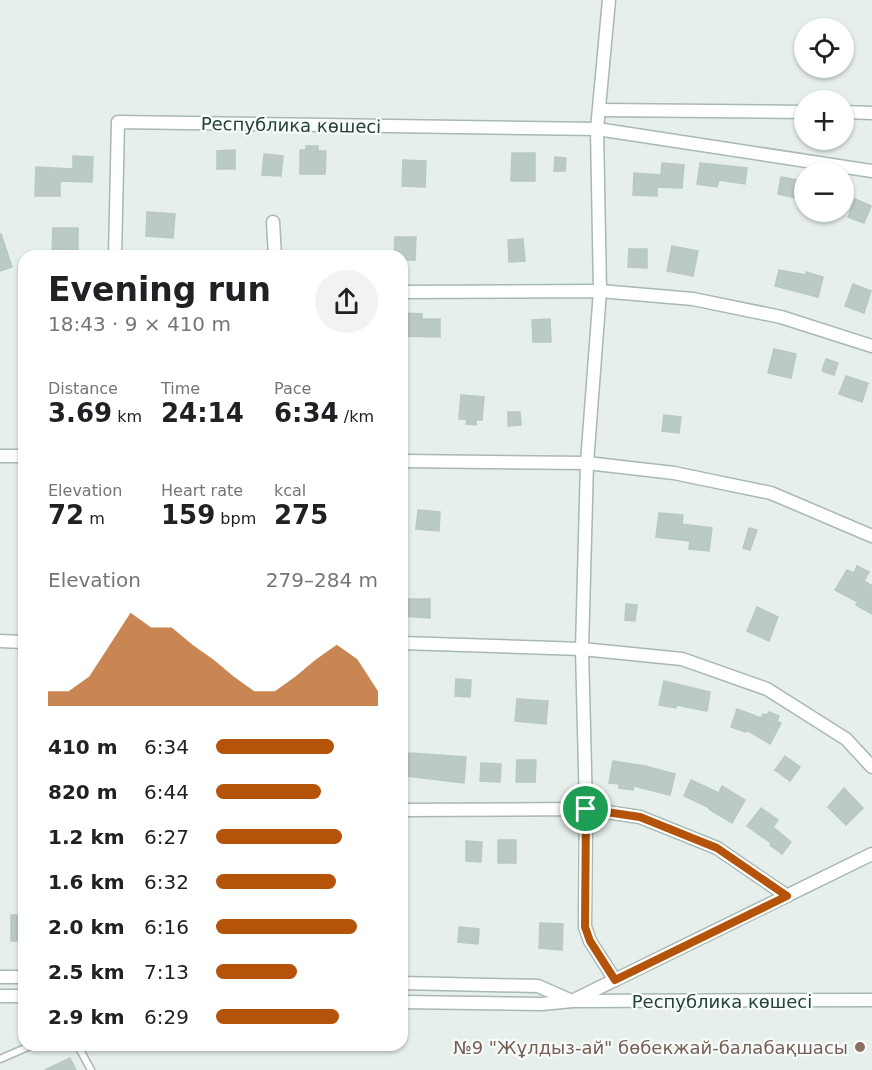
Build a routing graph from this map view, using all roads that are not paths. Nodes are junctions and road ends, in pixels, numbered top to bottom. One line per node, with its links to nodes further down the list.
1 (609, 0): 2 (street, Республика көшесі)
2 (600, 110): 3 (street); 6 (street, Республика көшесі)
3 (794, 112)
4 (854, 112): 5 (street)
5 (872, 113)
6 (597, 129): 7 (street, Республика көшесі); 9 (street, Республика көшесі); 11 (street, Республика көшесі)
7 (872, 171)
8 (273, 222): 10 (street)
9 (115, 250)
10 (275, 250)
11 (600, 291): 12 (street); 13 (street); 17 (street, Республика көшесі)
12 (408, 292)
13 (872, 346)
14 (0, 456): 15 (street)
15 (18, 456)
16 (408, 461): 17 (street)
17 (587, 464): 18 (street); 22 (street, Республика көшесі)
18 (872, 536)
19 (0, 641): 20 (street)
20 (18, 642)
21 (408, 643): 22 (street)
22 (582, 649): 23 (street); 24 (street, Республика көшесі)
23 (872, 767)
24 (586, 809): 25 (street); 27 (street); 30 (street, Республика көшесі)
25 (408, 810)
26 (872, 854): 27 (street, Республика көшесі)
27 (787, 896): 30 (street, Республика көшесі)
28 (0, 977): 29 (street)
29 (18, 977)
30 (615, 980): 35 (street, Республика көшесі)
31 (408, 983): 35 (street, Республика көшесі)
32 (0, 996): 33 (street)
33 (18, 996)
34 (872, 1000): 35 (street, Республика көшесі)
35 (572, 1001): 36 (street)
36 (408, 1002)
37 (18, 1051): 39 (lane)
38 (81, 1051): 40 (lane)
39 (0, 1059)
40 (91, 1070)

